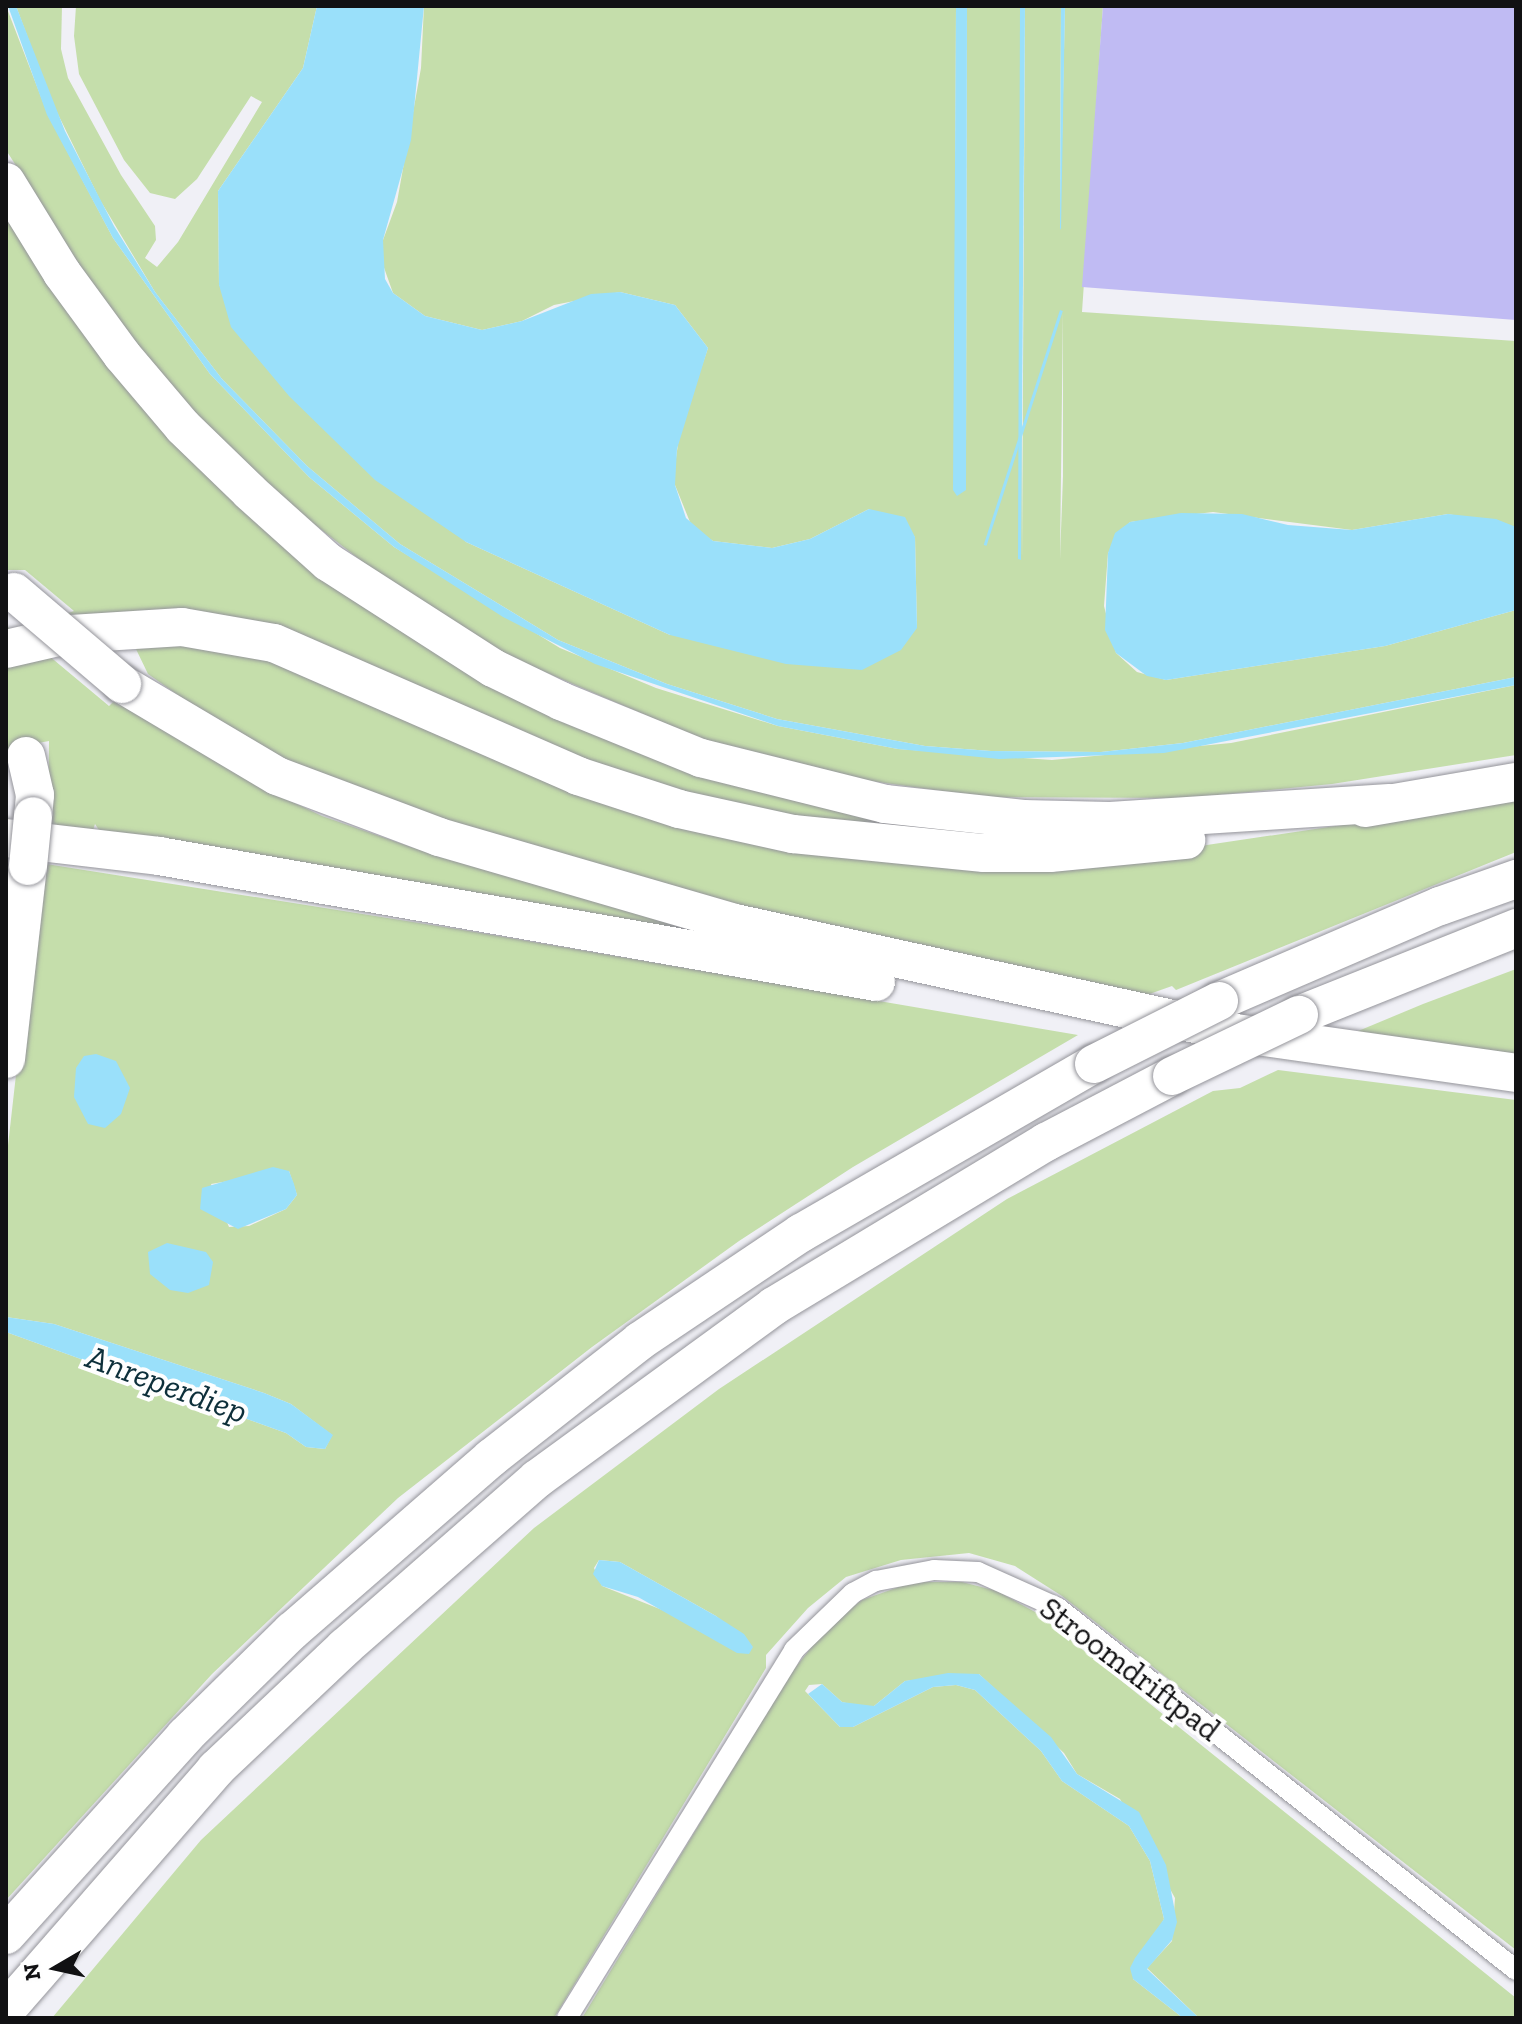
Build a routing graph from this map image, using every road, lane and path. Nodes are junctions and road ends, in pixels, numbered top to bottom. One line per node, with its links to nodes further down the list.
1 (6, 182): 6 (highway)
2 (10, 588): 10 (highway, bridge)
3 (6, 649): 6 (highway)
4 (26, 756): 7 (highway)
5 (1516, 782): 6 (highway)
6 (1389, 803)
7 (22, 840): 10 (highway); 11 (highway)
8 (1516, 879): 13 (highway, bridge)
9 (1516, 928): 15 (highway, bridge)
10 (1121, 1011): 12 (highway)
11 (6, 1059)
12 (1516, 1073)
13 (6, 1935)
14 (1516, 1970): 16 (street, Stroomdriftpad)
15 (6, 2010)
16 (567, 2018)

